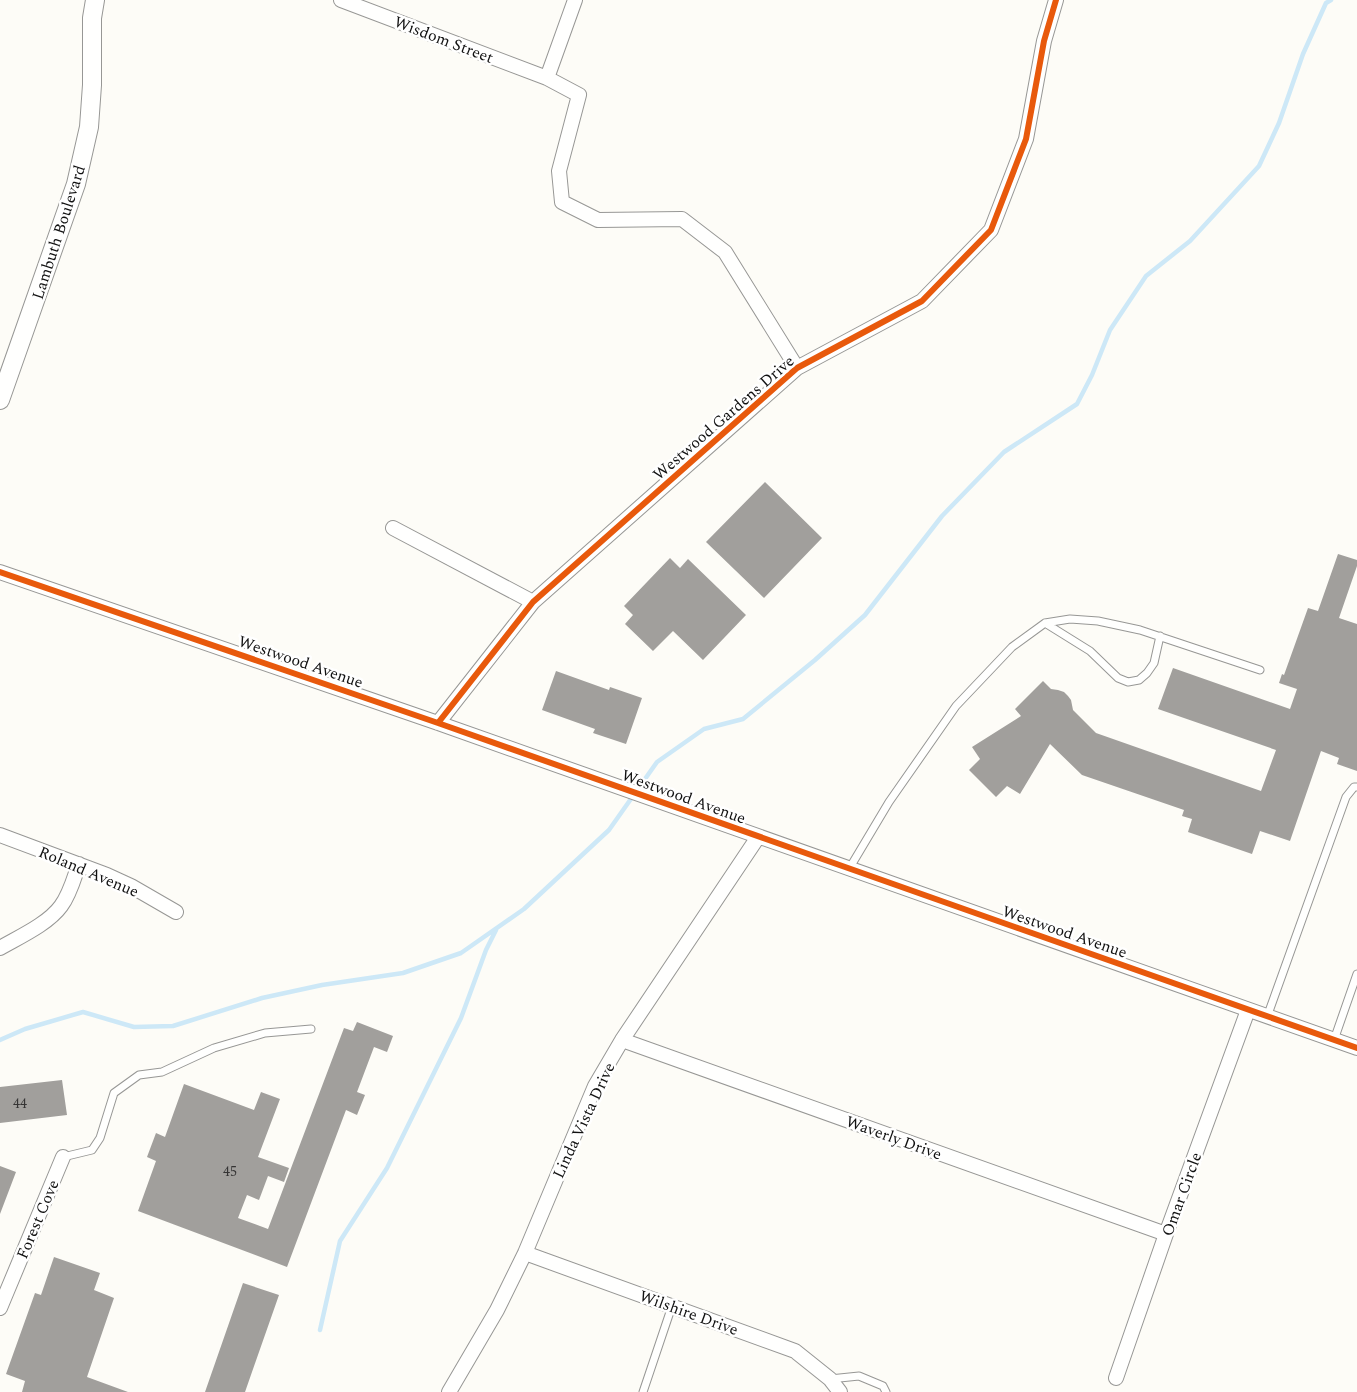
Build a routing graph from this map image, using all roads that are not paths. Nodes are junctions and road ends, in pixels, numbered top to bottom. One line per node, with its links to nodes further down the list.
1 (95, 0): 7 (street, Lambuth Boulevard)
2 (341, 0): 5 (street, Wisdom Street)
3 (575, 0): 5 (street)
4 (1056, 0): 6 (street, Westwood Gardens Drive)
5 (547, 78): 6 (street, Wisdom Street)
6 (797, 368): 10 (street, Westwood Gardens Drive)
7 (0, 400)
8 (392, 528): 10 (street)
9 (0, 572): 14 (street, Westwood Avenue)
10 (533, 602): 14 (street, Westwood Gardens Drive)
11 (1045, 623): 12 (lane); 12 (lane); 19 (lane)
12 (1160, 636): 13 (lane)
13 (1260, 670)
14 (438, 723): 17 (street, Westwood Avenue)
15 (1357, 787): 24 (lane)
16 (0, 835): 18 (street, Roland Avenue)
17 (758, 837): 19 (street, Westwood Avenue); 26 (street, Linda Vista Drive)
18 (79, 864): 20 (street, Roland Avenue); 21 (street)
19 (849, 869): 23 (street, Westwood Avenue)
20 (176, 912)
21 (0, 948)
22 (1357, 974): 27 (lane)
23 (1248, 1010): 24 (street, Westwood Avenue); 30 (street, Omar Circle)
24 (1268, 1017): 27 (street, Westwood Avenue)
25 (311, 1029): 29 (lane)
26 (622, 1040): 30 (street, Waverly Drive); 31 (street, Linda Vista Drive)
27 (1334, 1040): 28 (street, Westwood Avenue)
28 (1357, 1048)
29 (63, 1157): 33 (street, Forest Cove)
30 (1166, 1234): 34 (street, Omar Circle)
31 (524, 1253): 32 (street, Wilshire Drive); 36 (street, Linda Vista Drive)
32 (672, 1306): 35 (street, Wilshire Drive); 37 (lane)
33 (0, 1308)
34 (1116, 1378)
35 (830, 1379): 38 (street, Wilshire Drive); 39 (lane)
36 (449, 1392)
37 (643, 1392)
38 (840, 1392)
39 (886, 1392)

